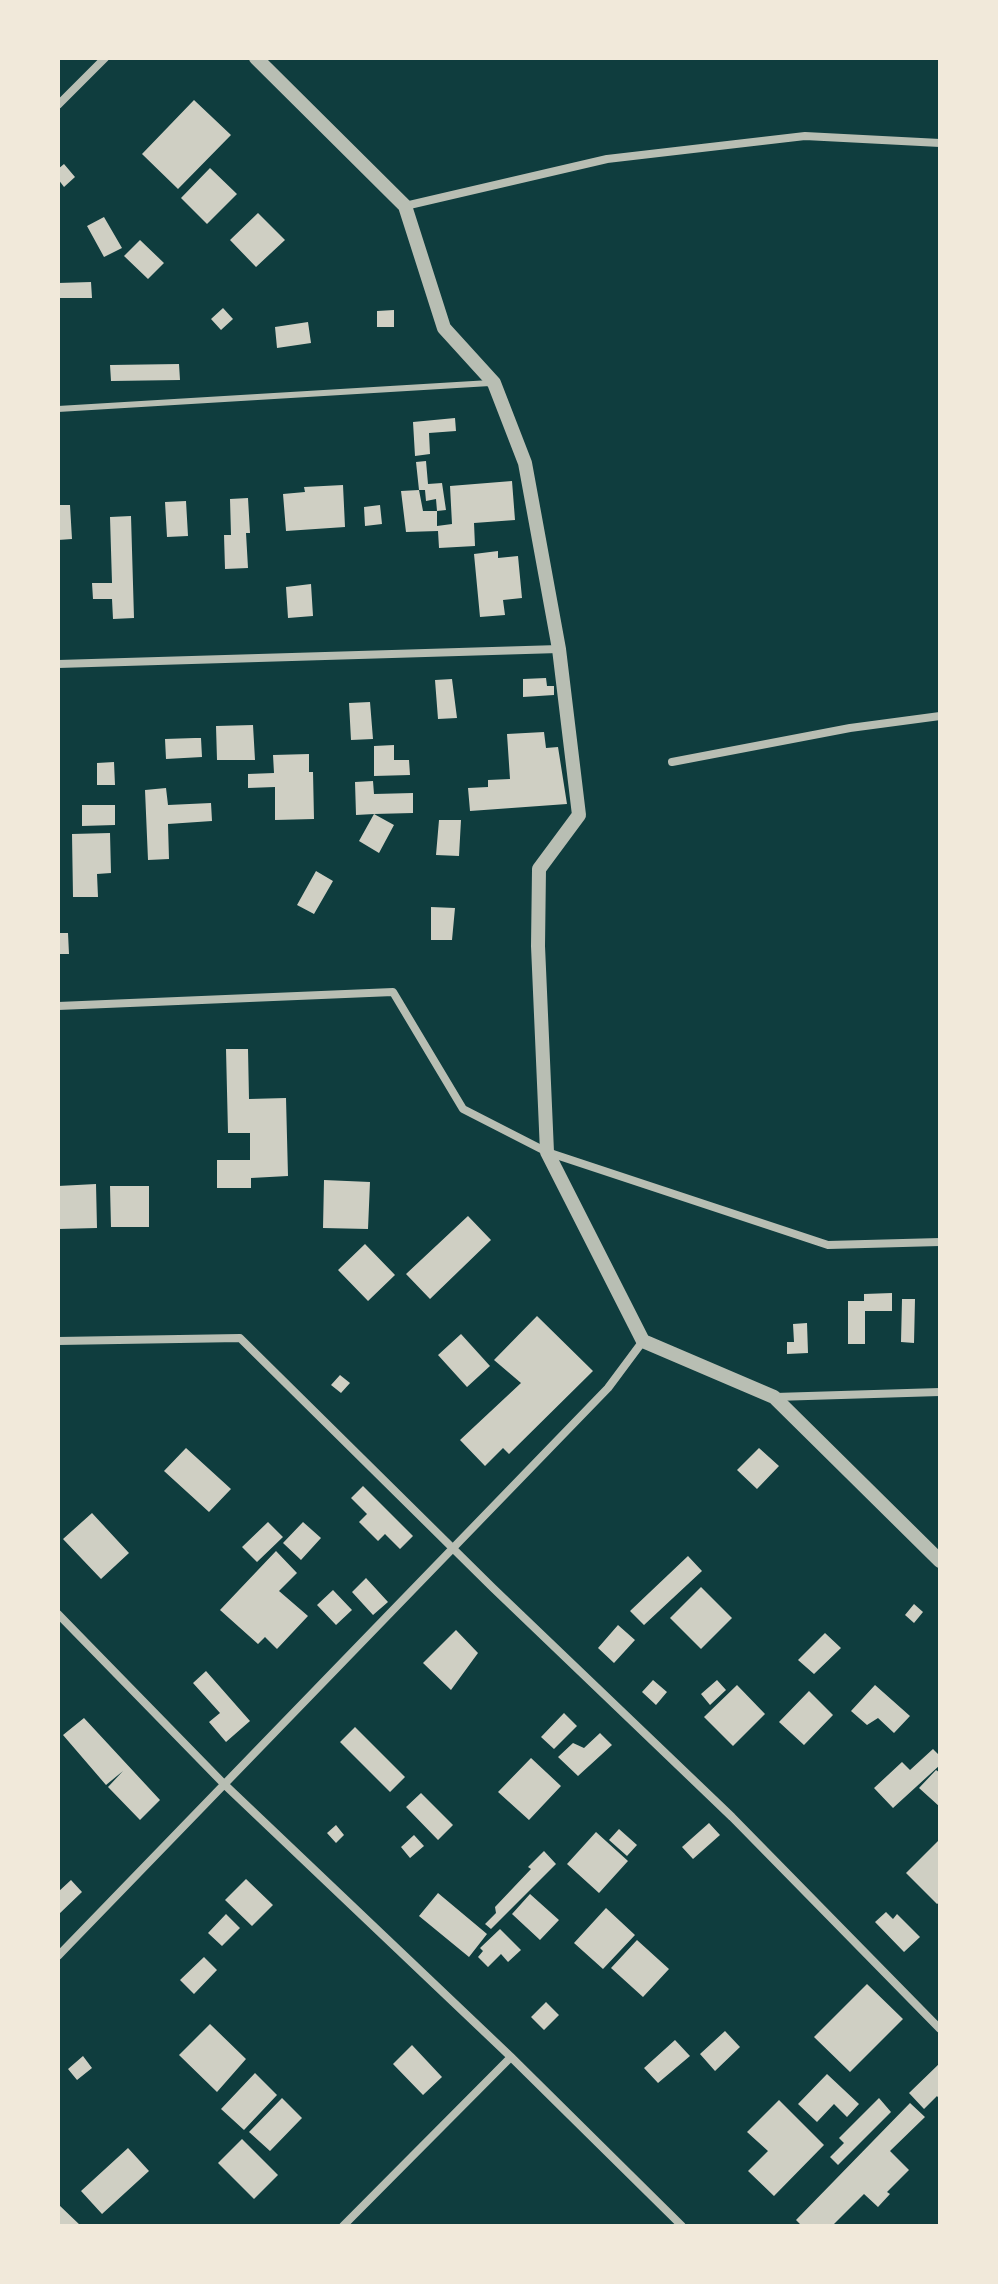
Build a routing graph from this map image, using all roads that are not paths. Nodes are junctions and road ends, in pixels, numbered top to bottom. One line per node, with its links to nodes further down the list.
1 (105, 58): 3 (street)
2 (256, 58): 5 (street)
3 (58, 105)
4 (940, 143): 5 (street)
5 (405, 206): 6 (street)
6 (494, 383): 7 (lane); 8 (street)
7 (58, 409)
8 (559, 649): 9 (street); 13 (street)
9 (58, 664)
10 (940, 716): 11 (street)
11 (672, 762)
12 (58, 1006): 13 (street)
13 (547, 1152): 14 (street); 16 (street)
14 (940, 1242)
15 (58, 1341): 19 (street)
16 (643, 1341): 18 (street); 19 (street)
17 (940, 1392): 18 (street)
18 (774, 1397): 20 (street)
19 (452, 1549): 22 (street); 24 (street)
20 (940, 1561)
21 (58, 1614): 22 (street)
22 (224, 1784): 23 (street); 25 (street)
23 (58, 1956)
24 (940, 2029)
25 (511, 2057): 26 (street); 27 (street)
26 (343, 2226)
27 (682, 2226)

